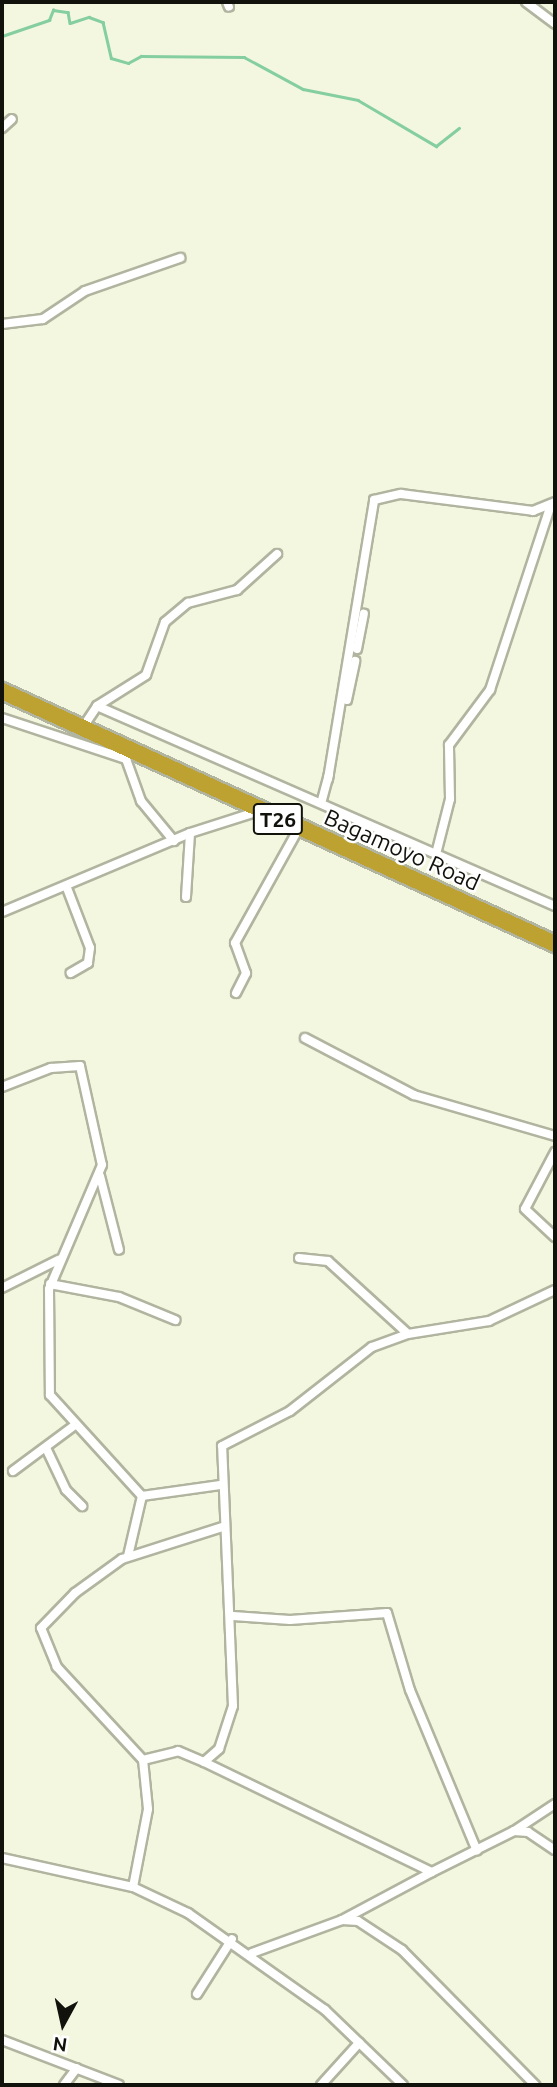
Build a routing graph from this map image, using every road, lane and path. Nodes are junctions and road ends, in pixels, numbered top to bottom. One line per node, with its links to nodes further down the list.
1 (526, 2): 2 (street)
2 (555, 24)
3 (12, 119): 4 (street)
4 (2, 128)
5 (180, 258): 6 (street)
6 (2, 324)
7 (553, 503): 14 (street); 20 (street)
8 (277, 554): 11 (street)
9 (364, 614): 14 (street)
10 (2, 691): 13 (highway, Bagamoyo Road / T26)
11 (97, 706): 13 (street); 15 (street)
12 (2, 718): 19 (street)
13 (83, 727): 16 (highway, Bagamoyo Road / T26)
14 (328, 779): 15 (street)
15 (322, 800): 20 (street)
16 (260, 811): 17 (highway, Bagamoyo Road / T26); 18 (street)
17 (299, 828): 25 (highway, Bagamoyo Road / T26); 27 (street)
18 (190, 832): 19 (street); 22 (street)
19 (174, 841): 21 (street)
20 (436, 854): 23 (street)
21 (67, 888): 24 (street); 26 (street)
22 (186, 897)
23 (555, 906)
24 (2, 912)
25 (555, 944)
26 (71, 973)
27 (236, 993)
28 (305, 1038): 30 (street)
29 (2, 1087): 32 (street)
30 (555, 1136)
31 (555, 1152): 33 (street)
32 (100, 1176): 34 (street); 36 (street)
33 (555, 1237)
34 (119, 1250)
35 (299, 1258): 41 (street)
36 (58, 1260): 37 (street); 38 (street)
37 (50, 1284): 40 (street); 42 (street)
38 (2, 1289)
39 (555, 1290): 41 (street)
40 (175, 1320)
41 (408, 1334): 45 (street)
42 (75, 1424): 43 (street); 46 (street)
43 (47, 1450): 44 (street); 47 (street)
44 (13, 1471)
45 (220, 1485): 46 (street); 48 (street)
46 (142, 1496): 49 (street)
47 (82, 1506)
48 (222, 1527): 49 (street); 50 (street)
49 (128, 1556): 51 (street)
50 (233, 1616): 52 (street); 56 (street)
51 (143, 1759): 52 (street); 59 (street)
52 (204, 1762): 58 (street)
53 (555, 1804): 54 (street)
54 (514, 1832): 55 (street); 56 (street)
55 (555, 1850)
56 (477, 1852): 58 (street)
57 (2, 1858): 59 (street)
58 (432, 1872): 60 (street)
59 (133, 1887): 61 (street)
60 (342, 1920): 62 (street); 71 (street)
61 (232, 1939): 62 (street); 63 (street)
62 (252, 1953): 65 (street)
63 (197, 1994)
64 (2, 2041): 66 (street)
65 (359, 2043): 69 (street); 70 (street)
66 (77, 2067): 67 (street); 68 (street)
67 (64, 2085)
68 (119, 2085)
69 (321, 2085)
70 (403, 2085)
71 (535, 2085)

